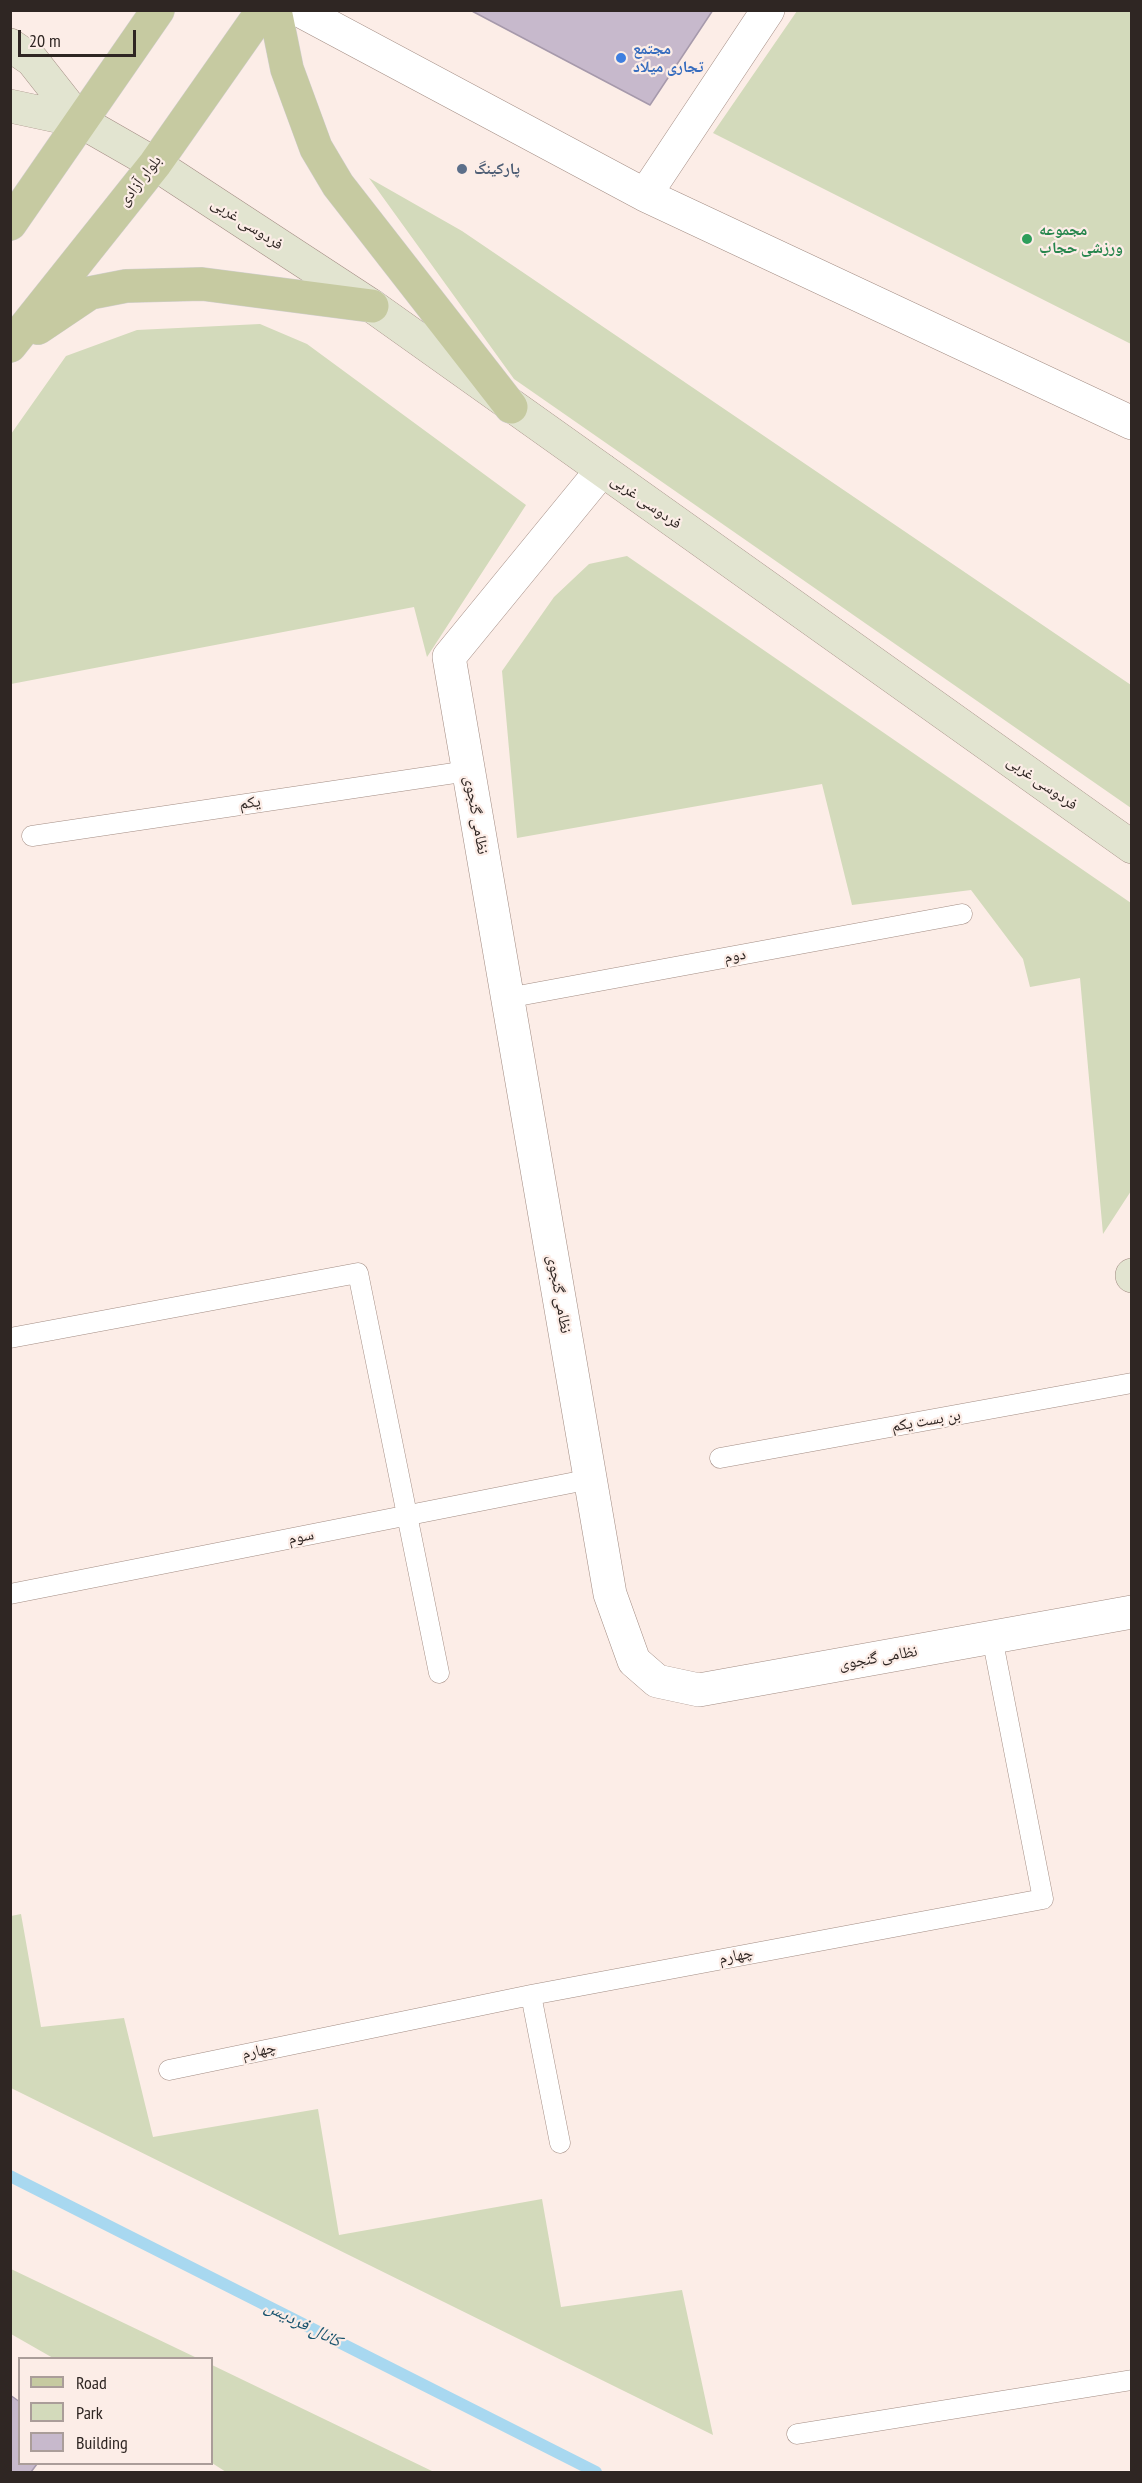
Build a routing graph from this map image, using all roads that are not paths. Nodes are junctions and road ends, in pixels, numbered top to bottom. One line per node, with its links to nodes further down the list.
1 (158, 10): 8 (main road)
2 (263, 10): 9 (main road, بلوار آزادی)
3 (275, 10): 14 (main road)
4 (299, 10): 10 (street)
5 (768, 10): 10 (street)
6 (10, 45): 8 (main road)
7 (10, 106): 8 (main road)
8 (80, 121): 9 (main road, فردوسی غربی); 11 (main road)
9 (155, 164): 12 (main road, فردوسی غربی); 13 (main road, بلوار آزادی)
10 (645, 195): 15 (street)
11 (10, 224)
12 (372, 306): 13 (main road); 14 (main road, فردوسی غربی)
13 (10, 348)
14 (512, 407): 16 (main road, فردوسی غربی)
15 (1131, 423)
16 (602, 471): 17 (street, نظامی گنجوی); 19 (main road, فردوسی غربی)
17 (468, 771): 18 (lane, یکم); 21 (street, نظامی گنجوی)
18 (32, 836)
19 (1131, 847)
20 (962, 914): 21 (lane, دوم)
21 (507, 998): 25 (street, نظامی گنجوی)
22 (10, 1338): 26 (lane)
23 (1131, 1383): 24 (lane, بن بست یکم)
24 (720, 1458)
25 (591, 1479): 26 (lane, سوم); 29 (street, نظامی گنجوی)
26 (406, 1516): 27 (lane, سوم); 30 (lane)
27 (10, 1594)
28 (1131, 1612): 29 (street, نظامی گنجوی)
29 (992, 1637): 31 (lane, چهارم)
30 (440, 1673)
31 (531, 1995): 32 (lane, چهارم); 33 (lane)
32 (169, 2070)
33 (560, 2143)
34 (1131, 2380): 35 (lane)
35 (797, 2434)

